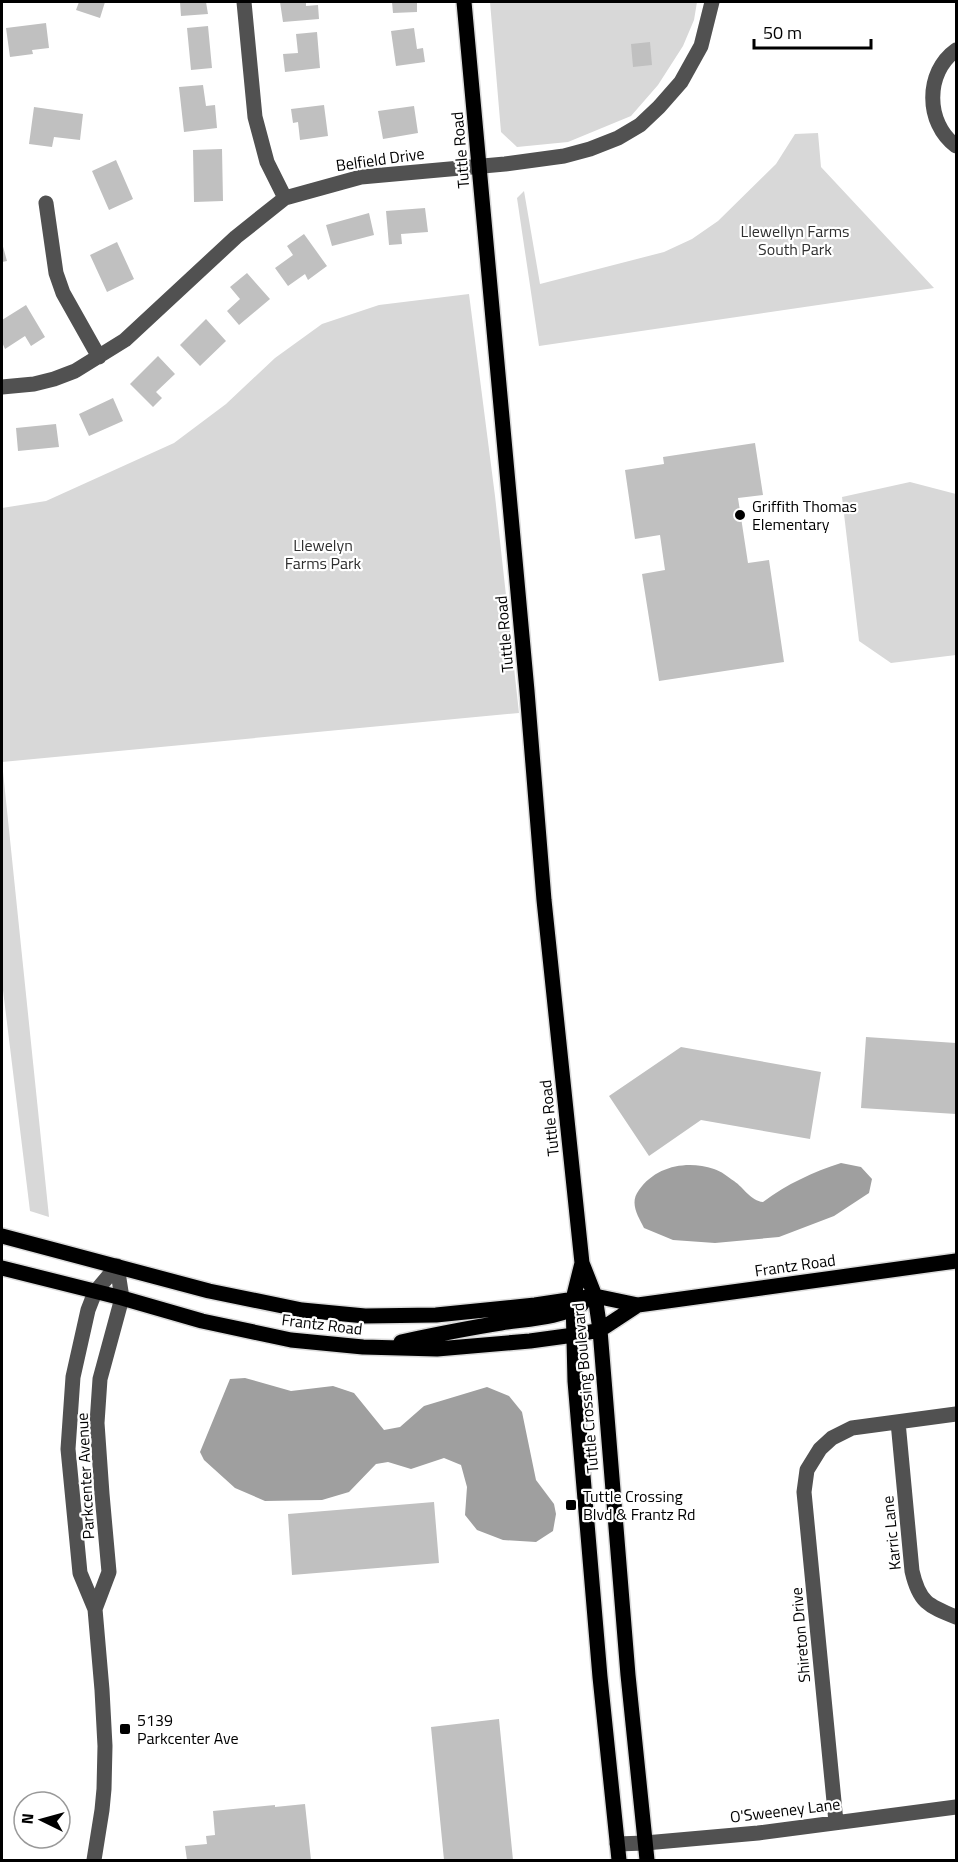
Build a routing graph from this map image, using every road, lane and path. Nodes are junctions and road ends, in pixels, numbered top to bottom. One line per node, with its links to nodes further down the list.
1 (244, 2): 7 (street)
2 (464, 2): 6 (main road, Tuttle Road)
3 (712, 2): 6 (street, Belfield Drive)
4 (957, 50): 5 (street)
5 (957, 146)
6 (479, 165): 7 (street, Belfield Drive); 13 (main road, Tuttle Road)
7 (285, 198): 9 (street, Belfield Drive)
8 (46, 203): 9 (street)
9 (99, 357): 10 (street, Belfield Drive)
10 (2, 387)
11 (2, 1236): 14 (main road, Frantz Road)
12 (957, 1261): 20 (main road, Frantz Road)
13 (582, 1263): 17 (main road, Tuttle Crossing Boulevard); 19 (main road, Tuttle Crossing Boulevard)
14 (117, 1266): 16 (street, Parkcenter Avenue); 18 (street, Parkcenter Avenue); 19 (main road, Frantz Road)
15 (2, 1268): 16 (main road, Frantz Road)
16 (94, 1292): 18 (main road, Frantz Road); 26 (street, Parkcenter Avenue)
17 (595, 1296): 19 (main road); 20 (main road, Frantz Road); 21 (main road, Tuttle Crossing Boulevard)
18 (122, 1298): 23 (main road, Frantz Road); 26 (street, Parkcenter Avenue)
19 (574, 1304): 22 (main road, Tuttle Crossing Boulevard); 23 (main road)
20 (638, 1305): 21 (main road, Frantz Road)
21 (600, 1330): 22 (main road, Frantz Road); 30 (main road, Tuttle Crossing Boulevard)
22 (574, 1335): 23 (main road, Frantz Road); 31 (main road, Tuttle Crossing Boulevard)
23 (377, 1348)
24 (957, 1414): 25 (street)
25 (898, 1422): 27 (street, Karric Lane); 29 (street, Shireton Drive)
26 (95, 1609): 32 (street, Parkcenter Avenue)
27 (957, 1617)
28 (957, 1807): 29 (street, O'Sweeney Lane)
29 (836, 1822): 30 (street, O'Sweeney Lane)
30 (645, 1843): 31 (street, O'Sweeney Lane); 34 (main road, Tuttle Crossing Boulevard)
31 (617, 1844): 33 (main road, Tuttle Crossing Boulevard)
32 (94, 1860)
33 (619, 1860)
34 (647, 1860)

